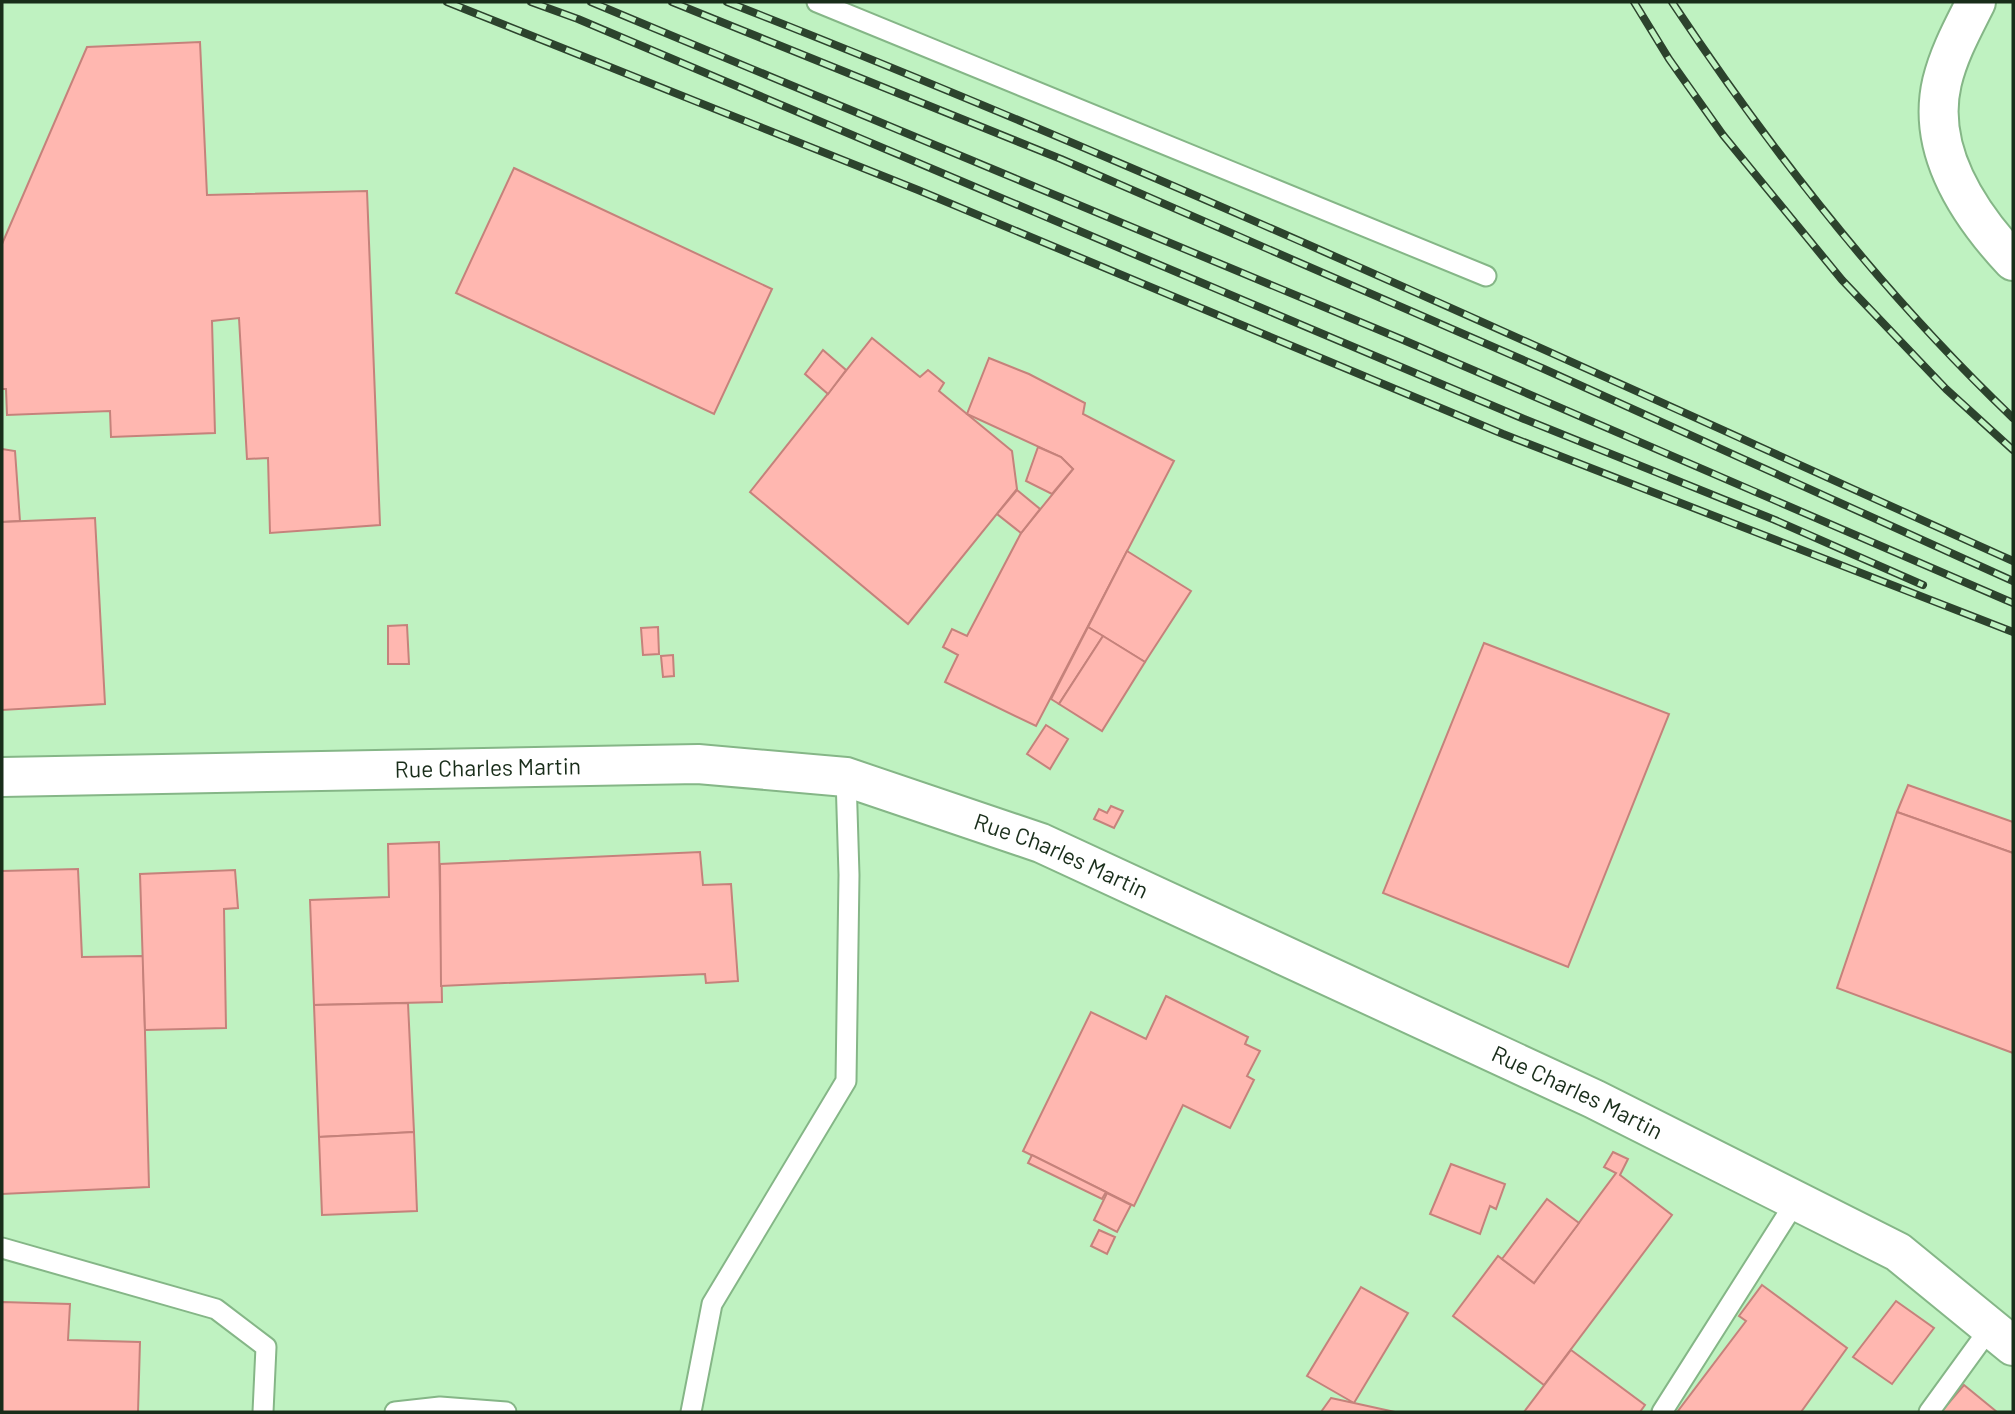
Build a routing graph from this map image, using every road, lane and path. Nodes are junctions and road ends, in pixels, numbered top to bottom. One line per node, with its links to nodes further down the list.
1 (817, 2): 4 (lane)
2 (1976, 2): 3 (street)
3 (2013, 261)
4 (1486, 276)
5 (2, 776): 6 (street, Rue Charles Martin)
6 (846, 777): 7 (street, Rue Charles Martin); 13 (lane)
7 (1796, 1201): 9 (street, Rue Charles Martin); 14 (lane)
8 (2, 1248): 10 (lane)
9 (2002, 1337): 15 (lane)
10 (263, 1412)
11 (396, 1412): 12 (lane)
12 (506, 1412)
13 (691, 1412)
14 (1662, 1412)
15 (1929, 1412)

